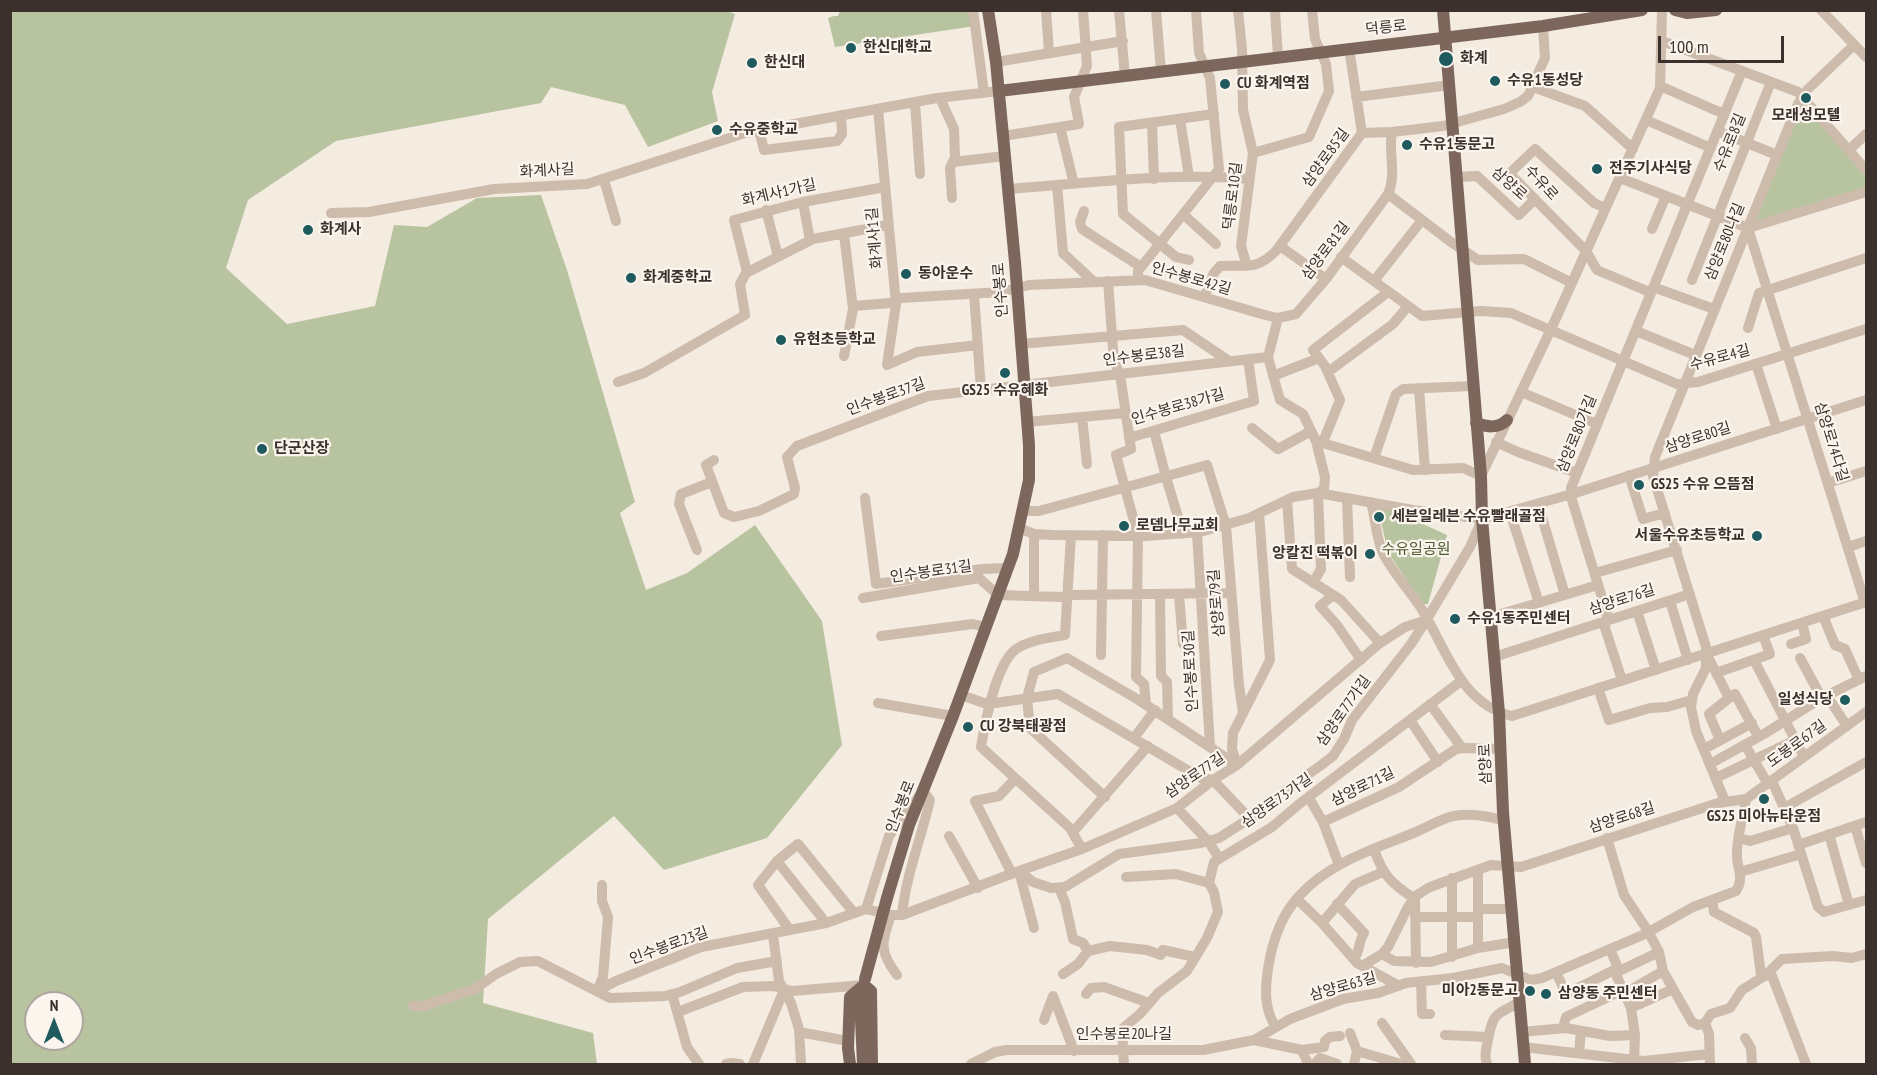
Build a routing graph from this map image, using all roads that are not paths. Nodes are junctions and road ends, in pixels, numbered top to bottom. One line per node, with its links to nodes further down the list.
1 (973, 10): 41 (street)
2 (988, 10): 29 (main road, 인수봉로)
3 (1046, 10): 26 (street)
4 (1083, 10): 23 (street)
5 (1119, 10): 20 (street)
6 (1156, 10): 33 (street)
7 (1196, 10): 31 (street)
8 (1239, 10): 30 (street, 덕릉로10길)
9 (1275, 10): 27 (street)
10 (1312, 10): 25 (street)
11 (1443, 10): 19 (main road, 삼양로)
12 (1641, 10): 17 (main road, 덕릉로)
13 (1662, 10): 21 (street)
14 (1675, 10): 15 (main road)
15 (1716, 10)
16 (1821, 10): 22 (street)
17 (1582, 15): 18 (main road, 덕릉로)
18 (1543, 26): 19 (main road, 덕릉로); 39 (street)
19 (1444, 37): 24 (main road, 덕릉로); 37 (main road, 삼양로)
20 (1123, 41): 23 (street); 34 (street)
21 (1662, 41): 32 (street); 38 (street)
22 (1854, 45): 28 (street); 43 (street, 삼양로80나길)
23 (1086, 46): 26 (street); 35 (street)
24 (1348, 48): 25 (main road, 덕릉로); 42 (street, 덕릉로)
25 (1320, 52): 27 (main road, 덕릉로); 65 (street)
26 (1049, 53): 29 (street)
27 (1278, 57): 30 (main road, 덕릉로)
28 (1866, 57)
29 (996, 62): 40 (main road, 인수봉로)
30 (1242, 62): 31 (main road, 덕릉로); 65 (street, 덕릉로10길)
31 (1206, 66): 33 (main road, 덕릉로); 47 (street)
32 (1742, 71): 36 (street); 48 (street, 삼양로80가길)
33 (1161, 72): 34 (main road, 덕릉로)
34 (1125, 76): 35 (main road, 덕릉로)
35 (1082, 80): 40 (main road, 덕릉로); 54 (street)
36 (1771, 82): 43 (street); 61 (street, 수유로8길)
37 (1450, 85): 42 (street); 52 (main road, 삼양로)
38 (1660, 86): 48 (street); 51 (street)
39 (1533, 87): 52 (street); 63 (street)
40 (999, 91): 41 (street, 화계사길); 60 (main road, 인수봉로)
41 (984, 93): 44 (street, 화계사길)
42 (1356, 97): 58 (street, 덕릉로)
43 (1802, 97): 64 (street); 66 (street, 삼양로80나길)
44 (940, 98): 45 (street, 화계사길); 68 (street)
45 (915, 102): 46 (street, 화계사길); 70 (street)
46 (878, 109): 49 (street, 화계사길); 81 (street, 화계사1길)
47 (1214, 114): 50 (street); 71 (street)
48 (1725, 114): 56 (street, 삼양로80가길)
49 (841, 115): 55 (street, 화계사길); 55 (street)
50 (1180, 119): 53 (street); 72 (street)
51 (1646, 120): 62 (street); 63 (street)
52 (1453, 122): 57 (street, 삼양로85길); 73 (main road, 삼양로)
53 (1152, 123): 75 (street); 78 (street)
54 (1060, 127): 60 (street); 79 (street)
55 (759, 130): 77 (street, 화계사길)
56 (1717, 131): 61 (street); 62 (street, 삼양로80가길)
57 (1392, 132): 58 (street, 삼양로85길); 84 (street, 삼양로81길)
58 (1362, 133): 105 (street, 삼양로85길)
59 (1866, 134): 64 (street)
60 (1003, 136): 67 (main road, 인수봉로)
61 (1747, 143): 66 (street); 95 (street, 수유로8길)
62 (1711, 148): 89 (street, 삼양로80가길)
63 (1634, 149): 74 (street)
64 (1849, 150): 69 (street)
65 (1253, 153): 76 (street, 덕릉로10길)
66 (1777, 155): 99 (street, 삼양로80나길)
67 (1005, 156): 68 (street); 82 (main road, 인수봉로)
68 (953, 162): 86 (street)
69 (1866, 170)
70 (920, 174)
71 (1214, 176): 72 (street); 76 (street); 94 (street)
72 (1189, 177): 75 (street)
73 (1456, 177): 87 (street, 삼양로); 106 (main road, 삼양로)
74 (1620, 178): 85 (street); 90 (street)
75 (1154, 179): 78 (street)
76 (1250, 179): 112 (street, 덕릉로10길)
77 (604, 180): 93 (street, 화계사길); 97 (street)
78 (1121, 180): 79 (street); 103 (street)
79 (1074, 184): 80 (street)
80 (1058, 185): 82 (street); 120 (street)
81 (885, 187): 88 (street, 화계사1가길); 98 (street, 화계사1길)
82 (1008, 189): 123 (main road, 인수봉로)
83 (1866, 192): 99 (street)
84 (1388, 194): 96 (street); 109 (street, 삼양로81길)
85 (1666, 196): 89 (street); 100 (street)
86 (952, 198)
87 (1534, 199): 90 (street, 수유로); 107 (street, 수유로)
88 (803, 202): 91 (street, 화계사1가길); 102 (street)
89 (1688, 204): 95 (street); 122 (street, 삼양로80가길)
90 (1605, 208): 107 (street)
91 (766, 210): 108 (street); 114 (street, 화계사1가길)
92 (1084, 211): 113 (street)
93 (331, 213)
94 (1184, 215): 103 (street); 104 (street)
95 (1717, 215): 99 (street); 117 (street, 수유로8길)
96 (1422, 220): 106 (street); 119 (street)
97 (616, 221)
98 (888, 225): 101 (street); 128 (street, 화계사1길)
99 (1748, 228): 124 (street, 삼양로74다길); 131 (street, 삼양로80나길)
100 (1652, 229)
101 (844, 234): 102 (street); 129 (street)
102 (810, 240): 108 (street)
103 (1160, 243): 111 (street); 113 (street)
104 (1216, 244)
105 (1280, 246): 115 (street); 127 (street, 삼양로85길)
106 (1461, 248): 121 (street); 132 (main road, 삼양로)
107 (1586, 251): 121 (street); 122 (street, 수유로)
108 (778, 256): 114 (street)
109 (1341, 257): 115 (street, 삼양로81길); 119 (street)
110 (1866, 258): 124 (street)
111 (1189, 260)
112 (1246, 263)
113 (1141, 267): 116 (street)
114 (747, 273): 153 (street)
115 (1326, 279): 133 (street, 삼양로81길)
116 (1137, 280): 118 (street, 인수봉로42길); 127 (street, 인수봉로42길)
117 (1692, 280)
118 (1108, 281): 120 (street, 인수봉로42길); 138 (street, 인수봉로38가길)
119 (1374, 281): 125 (street)
120 (1094, 282): 123 (street, 인수봉로42길)
121 (1572, 283): 136 (street)
122 (1653, 288): 131 (street); 137 (street, 삼양로80가길)
123 (1017, 289): 126 (street, 인수봉로42길); 139 (main road, 인수봉로)
124 (1768, 290): 134 (street); 142 (street, 삼양로74다길)
125 (1388, 292): 130 (street); 141 (street)
126 (974, 294): 128 (street, 인수봉로42길); 140 (street)
127 (1204, 297): 133 (street, 인수봉로42길)
128 (896, 300): 129 (street, 인수봉로42길); 140 (street, 화계사1길)
129 (853, 306): 144 (street)
130 (1408, 306): 132 (street); 150 (street)
131 (1714, 309): 143 (street, 삼양로80나길)
132 (1466, 313): 136 (street); 156 (main road, 삼양로)
133 (1278, 318): 145 (street)
134 (1748, 328)
135 (1866, 329): 142 (street, 수유로4길)
136 (1551, 330): 148 (street, 수유로4길); 159 (street)
137 (1636, 330): 143 (street); 148 (street, 삼양로80가길)
138 (1112, 336): 139 (street); 147 (street); 151 (street, 인수봉로38가길)
139 (1020, 344): 155 (main road, 인수봉로)
140 (978, 345): 158 (street)
141 (1316, 354): 150 (street); 152 (street)
142 (1788, 354): 149 (street, 수유로4길); 163 (street, 삼양로74다길)
143 (1695, 355): 154 (street, 삼양로80나길)
144 (844, 356)
145 (1268, 357): 146 (street, 인수봉로38길); 152 (street)
146 (1248, 359): 147 (street, 인수봉로38길); 170 (street, 인수봉로38가길)
147 (1229, 361): 151 (street, 인수봉로38길)
148 (1623, 362): 154 (street, 수유로4길); 167 (street, 삼양로80가길)
149 (1756, 364): 154 (street, 수유로4길); 169 (street)
150 (1328, 372): 172 (street)
151 (1120, 374): 155 (street, 인수봉로38길); 161 (street, 인수봉로38가길)
152 (1274, 375): 172 (street)
153 (618, 382)
154 (1685, 383): 177 (street, 삼양로80나길)
155 (1024, 386): 158 (street, 인수봉로37길); 165 (main road, 인수봉로)
156 (1472, 386): 157 (street); 166 (main road, 삼양로)
157 (1419, 388): 174 (street); 178 (street)
158 (981, 390): 184 (street, 인수봉로37길)
159 (1521, 392): 164 (street); 167 (street)
160 (1866, 400): 163 (street, 삼양로80길)
161 (1125, 413): 162 (street); 171 (street, 인수봉로38가길)
162 (1083, 417): 165 (street); 176 (street)
163 (1808, 418): 169 (street, 삼양로80길); 185 (street, 삼양로74다길)
164 (1507, 420): 166 (main road); 173 (street)
165 (1027, 422): 194 (main road, 인수봉로)
166 (1476, 423): 181 (main road, 삼양로)
167 (1597, 424): 180 (street, 삼양로80가길)
168 (1252, 428): 172 (street)
169 (1777, 429): 177 (street, 삼양로80길)
170 (1154, 431): 171 (street, 인수봉로38가길); 183 (street)
171 (1129, 438): 186 (street)
172 (1317, 438): 174 (street); 187 (street)
173 (1496, 442): 180 (street); 181 (street)
174 (1374, 458): 178 (street)
175 (714, 460): 184 (street)
176 (1087, 464)
177 (1654, 468): 182 (street, 삼양로80길); 197 (street)
178 (1425, 470): 181 (street)
179 (1866, 471): 185 (street)
180 (1577, 473): 188 (street, 삼양로80가길)
181 (1481, 476): 198 (main road, 삼양로)
182 (1629, 476): 188 (street, 삼양로80길); 197 (street)
183 (1166, 477): 186 (street); 199 (street, 삼양로79길); 203 (street)
184 (712, 482): 209 (street)
185 (1828, 483): 208 (street, 삼양로74다길)
186 (1126, 488): 194 (street); 206 (street)
187 (1318, 493): 190 (street); 191 (street); 214 (street)
188 (1572, 494): 193 (street, 삼양로80길); 212 (street, 삼양로80가길)
189 (865, 498): 211 (street)
190 (1347, 498): 192 (street); 213 (street)
191 (1287, 500): 196 (street); 214 (street)
192 (1371, 502): 198 (street); 235 (street)
193 (1538, 504): 195 (street, 삼양로80길); 225 (street)
194 (1024, 511): 200 (main road, 인수봉로)
195 (1510, 512): 198 (street, 삼양로80길); 231 (street)
196 (1259, 513): 199 (street); 267 (street, 삼양로79길)
197 (1665, 513): 210 (street)
198 (1482, 519): 234 (main road, 삼양로); 235 (street)
199 (1226, 526): 201 (street); 216 (street, 삼양로79길)
200 (1019, 528): 202 (street); 211 (main road, 인수봉로)
201 (1197, 533): 203 (street); 217 (street, 인수봉로30길)
202 (1034, 534): 204 (street); 227 (street)
203 (1184, 534): 206 (street)
204 (1071, 535): 205 (street); 226 (street)
205 (1103, 535): 206 (street); 220 (street)
206 (1138, 536): 221 (street)
207 (1866, 541): 208 (street)
208 (1848, 547): 230 (street, 삼양로74다길)
209 (697, 550)
210 (1677, 550): 212 (street); 218 (street)
211 (1006, 568): 219 (main road, 인수봉로)
212 (1595, 573): 215 (street, 삼양로80가길)
213 (1350, 577)
214 (1313, 583): 224 (street)
215 (1598, 585): 225 (street); 236 (street, 삼양로80가길)
216 (1231, 593): 217 (street); 267 (street, 삼양로79길)
217 (1201, 594): 223 (street); 281 (street, 인수봉로30길)
218 (1690, 594): 229 (street, 삼양로76길); 244 (street)
219 (998, 595): 227 (street); 228 (street, 인수봉로31길); 238 (main road, 인수봉로)
220 (1103, 595): 221 (street); 226 (street); 245 (street)
221 (1136, 595): 222 (street); 265 (street)
222 (1160, 595): 223 (street); 270 (street, 인수봉로30길)
223 (1179, 595): 242 (street, 인수봉로30길)
224 (1333, 595): 241 (street); 248 (street)
225 (1565, 595): 231 (street)
226 (1068, 596): 227 (street); 263 (street)
227 (1034, 597)
228 (863, 598)
229 (1670, 601): 232 (street, 삼양로76길); 249 (street)
230 (1866, 602): 233 (street)
231 (1539, 603): 234 (street)
232 (1637, 611): 236 (street, 삼양로76길); 251 (street)
233 (1823, 616): 237 (street); 253 (street)
234 (1491, 618): 246 (main road, 삼양로)
235 (1427, 620): 241 (street, 삼양로77길); 255 (street); 303 (street, 삼양로77가길)
236 (1607, 621): 246 (street, 삼양로76길); 254 (street, 삼양로80가길)
237 (1802, 623): 239 (street); 243 (street)
238 (986, 627): 240 (street); 257 (main road, 인수봉로)
239 (1763, 635): 244 (street); 250 (street)
240 (881, 636)
241 (1380, 643): 248 (street, 삼양로77길)
242 (1183, 644)
243 (1791, 644)
244 (1707, 654): 249 (street); 252 (street); 261 (street)
245 (1101, 655)
246 (1494, 657): 268 (main road, 삼양로)
247 (1800, 658): 260 (street)
248 (1361, 660): 291 (street, 삼양로77길)
249 (1688, 660): 251 (street)
250 (1754, 660): 252 (street); 272 (street)
251 (1656, 670): 254 (street)
252 (1716, 673): 259 (street)
253 (1863, 678): 260 (street)
254 (1622, 680): 256 (street)
255 (1461, 681): 264 (street, 삼양로73가길); 268 (street)
256 (1598, 688): 261 (street); 268 (street)
257 (961, 695): 263 (street); 269 (main road, 인수봉로)
258 (1028, 698): 263 (street); 265 (street); 276 (street); 297 (street)
259 (1729, 698): 273 (street); 277 (street)
260 (1825, 698): 272 (street); 274 (street)
261 (1692, 700): 284 (street)
262 (878, 703): 269 (street)
263 (989, 703): 293 (street)
264 (1430, 704): 271 (street, 삼양로73가길); 282 (street)
265 (1150, 708): 270 (street); 276 (street)
266 (1866, 712): 274 (street, 도봉로67길)
267 (1244, 713): 291 (street, 삼양로79길)
268 (1500, 713): 283 (main road, 삼양로)
269 (953, 716): 296 (main road, 인수봉로)
270 (1168, 719): 281 (street)
271 (1410, 720): 288 (street); 298 (street, 삼양로73가길)
272 (1785, 722): 275 (street); 278 (street)
273 (1752, 723): 275 (street); 277 (street)
274 (1846, 726): 286 (street, 도봉로67길)
275 (1758, 736): 279 (street)
276 (1134, 738): 280 (street)
277 (1721, 740): 284 (street); 285 (street)
278 (1795, 740): 286 (street); 287 (street)
279 (1745, 745): 285 (street); 287 (street)
280 (1148, 746): 294 (street); 297 (street)
281 (1210, 746): 291 (street)
282 (1462, 748): 283 (street); 288 (street, 삼양로71길)
283 (1501, 749): 304 (main road, 삼양로)
284 (1704, 749): 290 (street)
285 (1730, 753): 290 (street)
286 (1804, 757): 295 (street, 도봉로67길)
287 (1755, 760): 292 (street); 295 (street)
288 (1438, 762): 305 (street, 삼양로71길)
289 (1866, 762): 302 (street)
290 (1710, 764): 292 (street)
291 (1237, 765): 294 (street, 삼양로77길)
292 (1716, 778): 300 (street)
293 (1016, 779): 309 (street); 326 (street)
294 (1213, 780): 301 (street, 삼양로77길); 303 (street)
295 (1770, 782): 299 (street, 도봉로67길); 302 (street)
296 (923, 791): 339 (street); 343 (street); 372 (main road, 인수봉로, bridge)
297 (1105, 797): 309 (street)
298 (1309, 798): 305 (street, 삼양로71길); 318 (street, 삼양로73가길)
299 (1746, 799): 300 (street, 삼양로68길); 313 (street)
300 (1725, 801): 312 (street, 삼양로68길)
301 (1177, 808): 314 (street); 315 (street, 삼양로77길)
302 (1784, 808): 308 (street)
303 (1249, 818): 314 (street, 삼양로77가길)
304 (1504, 821): 316 (street); 322 (main road, 삼양로)
305 (1323, 822): 321 (street)
306 (1866, 822): 307 (street)
307 (1855, 826): 310 (street); 320 (street)
308 (1793, 828): 313 (street); 317 (street)
309 (1073, 832): 315 (street)
310 (1829, 834): 317 (street); 338 (street)
311 (949, 836): 331 (street)
312 (1607, 838): 322 (street, 삼양로68길); 350 (street)
313 (1739, 838): 325 (street)
314 (1208, 841): 318 (street); 332 (street, 삼양로77가길)
315 (1082, 849): 326 (street, 삼양로77길)
316 (1374, 849): 321 (street); 324 (street)
317 (1800, 849): 325 (street); 338 (street)
318 (1219, 858): 329 (street)
319 (777, 861): 341 (street); 346 (street); 349 (street)
320 (1866, 863)
321 (1339, 865): 333 (street)
322 (1508, 866): 323 (street, 삼양로68길); 340 (main road, 삼양로)
323 (1478, 870): 328 (street, 삼양로68길); 342 (street)
324 (1383, 872): 334 (street); 337 (street)
325 (1740, 872): 335 (street, 삼양로63길)
326 (1016, 873): 331 (street); 332 (street); 348 (street)
327 (1126, 877): 329 (street)
328 (1452, 878): 334 (street, 삼양로68길); 345 (street)
329 (1209, 883): 359 (street)
330 (602, 885): 376 (street, 인수봉로23길)
331 (978, 888): 343 (street)
332 (1059, 888): 355 (street)
333 (1297, 899): 347 (street); 389 (street)
334 (1415, 899): 344 (street); 357 (street)
335 (1712, 900): 350 (street, 삼양로63길); 370 (street)
336 (1866, 900): 338 (street)
337 (1337, 904): 347 (street); 362 (street)
338 (1849, 905)
339 (866, 909): 341 (street, 인수봉로23길); 343 (street)
340 (1512, 909): 342 (street); 352 (main road, 삼양로)
341 (854, 913): 346 (street, 인수봉로23길)
342 (1478, 913): 345 (street); 353 (street)
343 (897, 915): 369 (street)
344 (1415, 917): 345 (street); 363 (street)
345 (1452, 917): 360 (street)
346 (826, 923): 349 (street, 인수봉로23길)
347 (1322, 923): 362 (street)
348 (1034, 928)
349 (789, 929): 351 (street, 인수봉로23길)
350 (1648, 931): 354 (street, 삼양로63길); 356 (street)
351 (773, 934): 361 (street); 376 (street, 인수봉로23길)
352 (1515, 942): 353 (street); 368 (main road, 삼양로)
353 (1478, 948): 360 (street)
354 (1610, 949): 365 (street, 삼양로63길); 366 (street)
355 (1088, 951): 359 (street); 367 (street)
356 (1659, 952): 364 (street); 366 (street)
357 (1382, 954): 362 (street); 363 (street)
358 (1866, 954): 370 (street)
359 (1195, 957): 381 (street)
360 (1452, 957): 363 (street)
361 (777, 961): 375 (street); 379 (street)
362 (1358, 962): 373 (street)
363 (1416, 963)
364 (1663, 971): 374 (street); 377 (street)
365 (1556, 972): 366 (street); 368 (street, 삼양로63길)
366 (1615, 972): 377 (street)
367 (1063, 974)
368 (1518, 974): 371 (street, 삼양로63길); 380 (main road, 삼양로)
369 (897, 975)
370 (1766, 975): 388 (street); 427 (street)
371 (1421, 981): 373 (street, 삼양로63길); 385 (street)
372 (864, 982): 375 (street); 399 (main road); 414 (main road, 인수봉로); 415 (main road)
373 (1399, 986): 389 (street, 삼양로63길)
374 (1673, 989): 383 (street); 388 (street)
375 (784, 990): 384 (street); 392 (street); 411 (street)
376 (597, 991): 379 (street); 382 (street)
377 (1624, 992): 383 (street); 390 (street)
378 (1086, 993): 381 (street)
379 (672, 994): 384 (street)
380 (1520, 1002): 393 (main road, 삼양로); 396 (street)
381 (1149, 1004): 401 (street)
382 (412, 1005)
383 (1631, 1008): 395 (street)
384 (678, 1012): 408 (street)
385 (1430, 1014)
386 (1044, 1020): 403 (street)
387 (1382, 1023): 423 (street)
388 (1705, 1023): 406 (street)
389 (1276, 1027): 398 (street, 인수봉로20나길)
390 (1563, 1028): 391 (street); 393 (street)
391 (1581, 1031): 395 (street); 405 (street)
392 (799, 1032): 399 (street); 412 (street)
393 (1522, 1032): 400 (main road, 삼양로)
394 (1444, 1035): 396 (street)
395 (1635, 1035): 407 (street)
396 (1488, 1037): 424 (street)
397 (1745, 1038): 426 (street)
398 (1254, 1040): 401 (street, 인수봉로20나길); 402 (street)
399 (848, 1041): 413 (main road)
400 (1523, 1047): 405 (street); 425 (main road, 삼양로)
401 (1123, 1050): 403 (street, 인수봉로20나길); 417 (street)
402 (1302, 1050): 404 (street); 418 (street)
403 (1074, 1051): 416 (street, 인수봉로20나길)
404 (1357, 1051): 421 (street); 422 (street)
405 (1579, 1053): 407 (street)
406 (1710, 1059): 407 (street)
407 (1640, 1062)
408 (699, 1065)
409 (726, 1065): 410 (street)
410 (740, 1065)
411 (753, 1065)
412 (801, 1065)
413 (850, 1065)
414 (863, 1065)
415 (872, 1065)
416 (970, 1065)
417 (1124, 1065)
418 (1308, 1065)
419 (1315, 1065): 420 (street)
420 (1337, 1065)
421 (1354, 1065)
422 (1401, 1065)
423 (1411, 1065)
424 (1487, 1065)
425 (1525, 1065)
426 (1752, 1065)
427 (1806, 1065)

